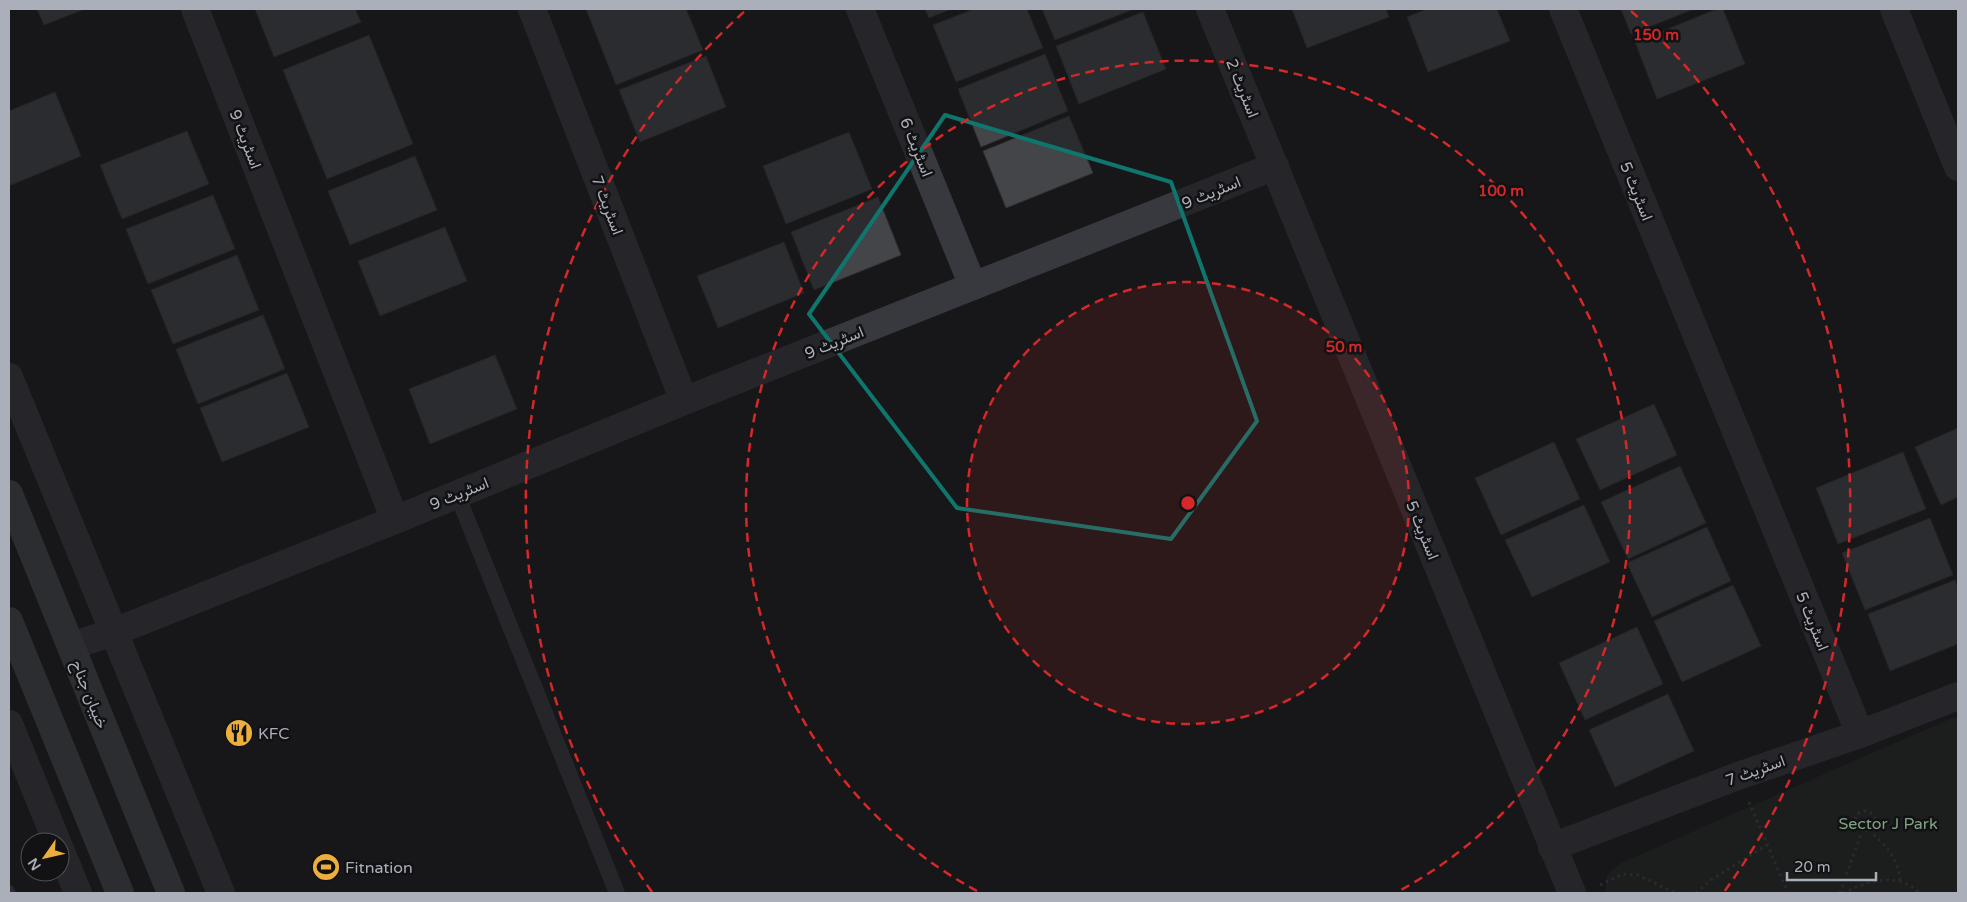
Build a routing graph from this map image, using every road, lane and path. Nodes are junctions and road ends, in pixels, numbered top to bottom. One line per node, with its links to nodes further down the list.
1 (195, 9): 14 (street, اسٹریٹ 9)
2 (532, 9): 11 (street, اسٹریٹ 7)
3 (860, 9): 9 (street, اسٹریٹ 6)
4 (1210, 9): 7 (street, اسٹریٹ 2)
5 (1563, 9): 20 (street, اسٹریٹ 5)
6 (1894, 9): 8 (street)
7 (1275, 166): 9 (street, اسٹریٹ 9); 26 (street, اسٹریٹ 5)
8 (1958, 167)
9 (973, 286): 11 (street, اسٹریٹ 9)
10 (9, 377): 16 (street)
11 (684, 402): 13 (street, اسٹریٹ 9)
12 (9, 494): 17 (main road, خیبان جناح)
13 (457, 494): 14 (street, اسٹریٹ 9); 34 (lane)
14 (395, 520): 16 (street, اسٹریٹ 9)
15 (9, 621): 31 (main road)
16 (114, 632): 17 (street, اسٹریٹ 9); 33 (street)
17 (71, 646): 32 (main road, خیبان جناح)
18 (1958, 696): 20 (street, اسٹریٹ 7)
19 (9, 724): 24 (street)
20 (1860, 734): 21 (street, اسٹریٹ 7)
21 (1738, 776): 25 (path); 26 (street, اسٹریٹ 7)
22 (1869, 830): 23 (path); 23 (path); 28 (path)
23 (1862, 831): 39 (path)
24 (53, 832)
25 (1767, 845): 37 (path); 38 (path)
26 (1552, 847): 35 (street, اسٹریٹ 5)
27 (70, 873): 30 (street)
28 (1900, 881): 39 (path); 40 (path)
29 (1598, 886): 36 (path)
30 (78, 893)
31 (120, 893)
32 (171, 893)
33 (221, 893)
34 (617, 893)
35 (1572, 893)
36 (1675, 893)
37 (1696, 893)
38 (1788, 893)
39 (1841, 893)
40 (1920, 893)

